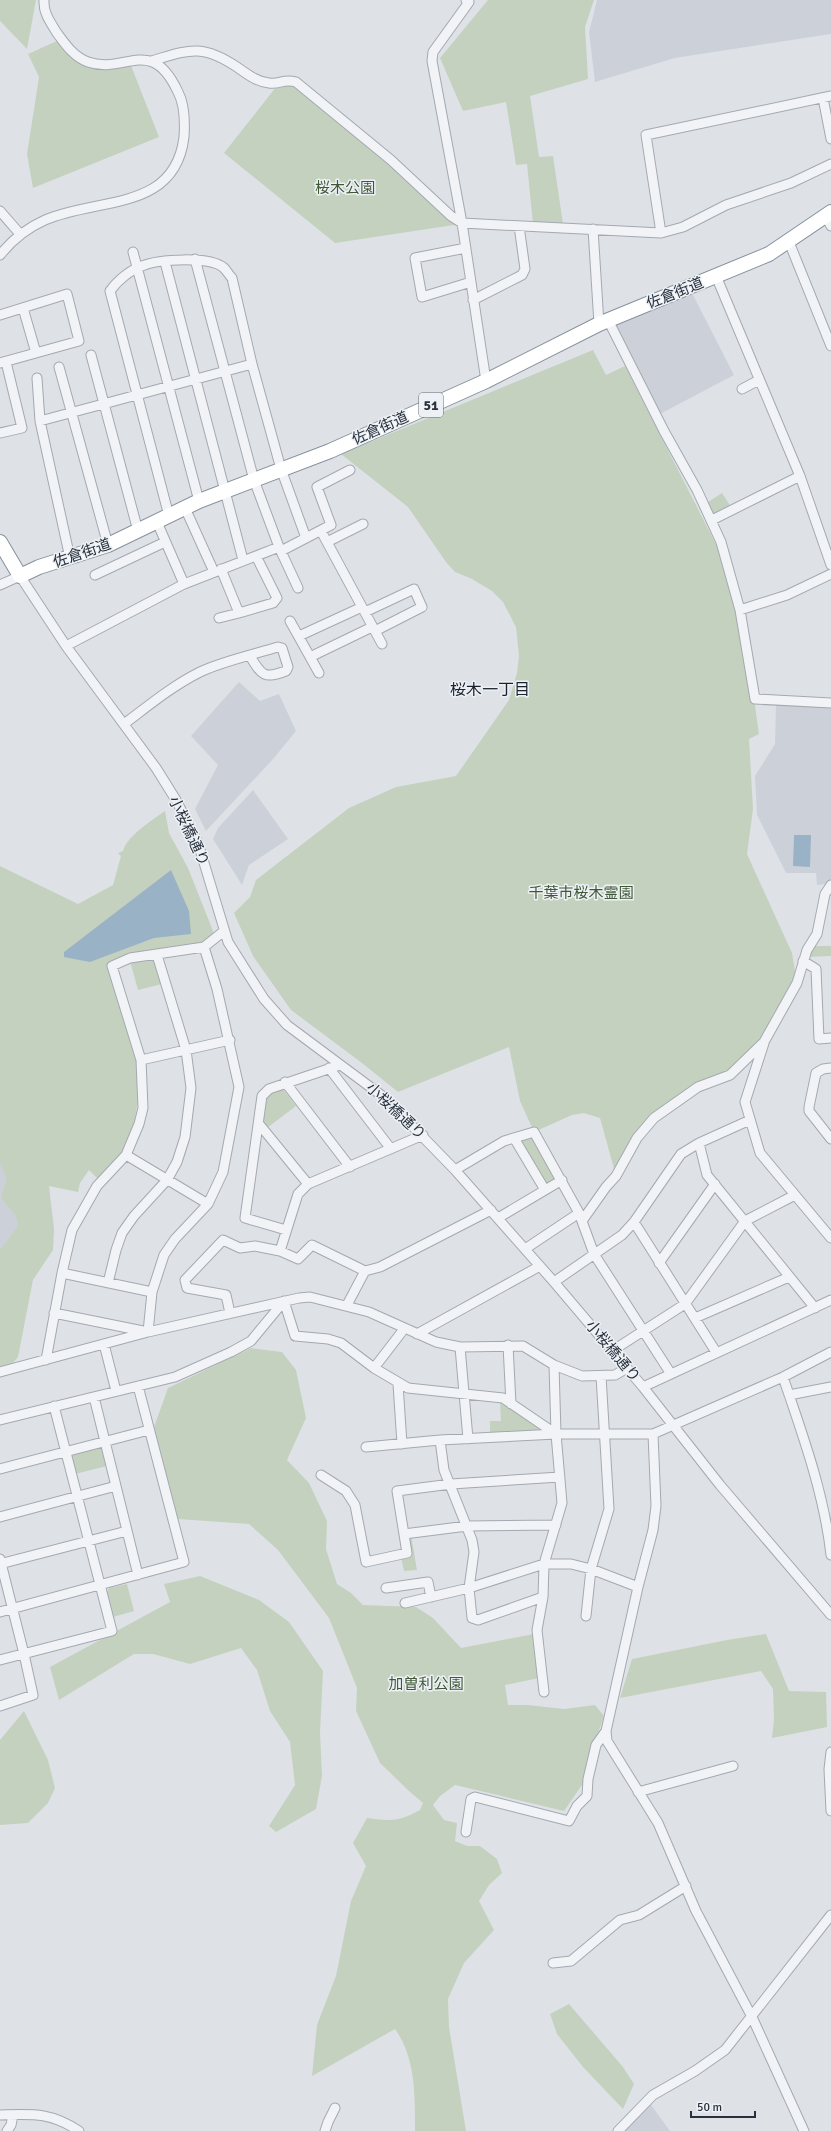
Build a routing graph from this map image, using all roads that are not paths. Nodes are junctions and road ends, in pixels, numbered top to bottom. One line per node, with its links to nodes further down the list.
1 (44, 0): 3 (street)
2 (466, 0): 9 (street)
3 (151, 61): 9 (street); 13 (street)
4 (827, 97): 5 (street); 12 (street)
5 (831, 139)
6 (831, 164): 12 (street)
7 (0, 211): 13 (street)
8 (829, 218): 14 (highway, 佐倉街道 / 51)
9 (462, 223): 10 (street); 15 (street)
10 (519, 226): 11 (street); 23 (street)
11 (593, 229): 12 (street); 26 (street)
12 (660, 233)
13 (20, 234): 17 (street)
14 (789, 242): 21 (highway, 佐倉街道 / 51); 27 (street)
15 (466, 248): 22 (street); 22 (street)
16 (133, 252): 20 (street)
17 (0, 255)
18 (195, 259): 19 (street); 31 (street); 33 (street)
19 (165, 262): 20 (street); 35 (street)
20 (137, 268): 38 (street); 40 (street)
21 (716, 276): 26 (highway, 佐倉街道 / 51); 36 (street)
22 (470, 282): 23 (street)
23 (473, 300): 37 (street)
24 (23, 308): 25 (street); 28 (street); 28 (street)
25 (0, 315)
26 (604, 322): 37 (highway, 佐倉街道 / 51); 53 (street)
27 (831, 346)
28 (36, 353): 30 (street)
29 (91, 355): 41 (street)
30 (3, 362): 44 (street)
31 (252, 364): 33 (street); 45 (street)
32 (59, 367): 42 (street)
33 (225, 371): 35 (street); 48 (street)
34 (37, 378): 43 (street)
35 (196, 379): 38 (street); 49 (street)
36 (759, 380): 39 (street); 47 (street)
37 (486, 381): 45 (highway, 佐倉街道 / 51)
38 (168, 386): 40 (street); 50 (street)
39 (742, 389)
40 (136, 395): 41 (street); 52 (street)
41 (104, 404): 42 (street); 55 (street)
42 (71, 412): 43 (street); 61 (street)
43 (40, 421): 64 (street)
44 (0, 433)
45 (281, 469): 48 (highway, 佐倉街道 / 51); 57 (street)
46 (350, 470): 56 (street)
47 (800, 476): 53 (street); 66 (street)
48 (254, 480): 49 (highway, 佐倉街道 / 51); 62 (street)
49 (225, 491): 50 (highway, 佐倉街道 / 51); 65 (street)
50 (199, 501): 51 (highway, 佐倉街道 / 51)
51 (185, 508): 52 (highway, 佐倉街道 / 51); 67 (street)
52 (163, 519): 55 (highway, 佐倉街道 / 51); 59 (street)
53 (712, 520): 75 (street)
54 (363, 524): 60 (street)
55 (138, 531): 61 (highway, 佐倉街道 / 51)
56 (321, 531): 57 (street); 60 (street)
57 (306, 538): 62 (street)
58 (0, 542): 70 (highway)
59 (165, 542): 68 (street); 71 (street)
60 (327, 542): 74 (street)
61 (108, 545): 64 (highway, 佐倉街道 / 51)
62 (280, 549): 63 (street); 73 (street)
63 (256, 556): 65 (street); 76 (street)
64 (70, 558): 70 (highway, 佐倉街道 / 51)
65 (243, 560): 67 (street)
66 (831, 565)
67 (217, 571): 71 (street); 76 (street)
68 (95, 574)
69 (831, 574): 75 (street)
70 (20, 576): 72 (street); 82 (street, 小桜橋通り)
71 (184, 584): 82 (street)
72 (0, 585)
73 (298, 588)
74 (363, 610): 79 (street); 79 (street); 80 (street)
75 (740, 610): 86 (street)
76 (239, 613): 77 (street)
77 (219, 618)
78 (290, 621): 80 (street)
79 (374, 629): 81 (street); 84 (street)
80 (299, 636): 84 (street)
81 (382, 644)
82 (66, 646): 87 (street, 小桜橋通り)
83 (250, 656): 87 (street)
84 (310, 657): 85 (street)
85 (319, 674)
86 (831, 703)
87 (124, 724): 89 (street, 小桜橋通り)
88 (831, 885): 92 (street)
89 (224, 931): 90 (street); 98 (street, 小桜橋通り)
90 (204, 947): 91 (street); 94 (street)
91 (157, 955): 96 (street); 97 (street)
92 (803, 961): 93 (street); 95 (street)
93 (831, 1038)
94 (230, 1040): 96 (street); 118 (street)
95 (764, 1042): 102 (street); 120 (street)
96 (186, 1050): 97 (street); 112 (street)
97 (141, 1060): 109 (street)
98 (340, 1065): 99 (street); 104 (street, 小桜橋通り)
99 (329, 1068): 101 (street); 108 (street)
100 (831, 1068): 106 (street)
101 (285, 1082): 103 (street); 110 (street)
102 (750, 1120): 107 (street); 117 (street)
103 (259, 1124): 114 (street); 124 (street)
104 (423, 1135): 108 (street); 111 (street, 小桜橋通り)
105 (514, 1138): 111 (street); 113 (street); 116 (street)
106 (831, 1139)
107 (699, 1143): 115 (street); 123 (street)
108 (391, 1149): 110 (street)
109 (126, 1155): 112 (street); 132 (street)
110 (350, 1168): 114 (street)
111 (455, 1170): 119 (street, 小桜橋通り)
112 (166, 1180): 118 (street); 135 (street)
113 (562, 1180): 116 (street); 120 (street)
114 (308, 1184): 124 (street)
115 (714, 1184): 122 (street); 129 (street)
116 (545, 1190): 121 (street)
117 (795, 1196): 122 (street); 125 (street)
118 (208, 1204): 136 (street)
119 (491, 1210): 121 (street, 小桜橋通り); 131 (street)
120 (580, 1217): 126 (street); 128 (street)
121 (498, 1218): 126 (street, 小桜橋通り)
122 (745, 1221): 133 (street); 139 (street)
123 (634, 1222): 128 (street); 129 (street)
124 (286, 1230): 127 (street)
125 (831, 1238)
126 (525, 1249): 130 (street, 小桜橋通り)
127 (280, 1250): 131 (street); 143 (street)
128 (594, 1254): 134 (street); 146 (street)
129 (659, 1262): 139 (street)
130 (540, 1266): 134 (street, 小桜橋通り); 148 (street)
131 (366, 1271): 140 (street)
132 (62, 1273): 135 (street); 142 (street)
133 (789, 1277): 141 (street); 144 (street)
134 (554, 1282): 152 (street, 小桜橋通り)
135 (108, 1283): 136 (street)
136 (152, 1292): 147 (street)
137 (831, 1300): 141 (street)
138 (284, 1301): 140 (street); 143 (street); 157 (street); 164 (street)
139 (685, 1304): 144 (street); 146 (street)
140 (347, 1305): 145 (street)
141 (815, 1308): 153 (street)
142 (54, 1313): 147 (street); 155 (street)
143 (230, 1313): 147 (street)
144 (695, 1318): 153 (street)
145 (404, 1329): 148 (street); 157 (street)
146 (643, 1330): 152 (street); 160 (street)
147 (148, 1332): 149 (street)
148 (417, 1334): 151 (street)
149 (104, 1344): 155 (street); 167 (street)
150 (508, 1345): 151 (street); 156 (street); 171 (street)
151 (460, 1347): 168 (street)
152 (612, 1351): 158 (street, 小桜橋通り)
153 (716, 1352): 160 (street)
154 (831, 1352): 162 (street)
155 (46, 1360): 159 (street)
156 (554, 1365): 161 (street); 177 (street)
157 (374, 1368): 163 (street)
158 (627, 1368): 161 (street); 165 (street, 小桜橋通り)
159 (0, 1372)
160 (671, 1374): 165 (street)
161 (600, 1376): 176 (street)
162 (783, 1377): 169 (street); 174 (street)
163 (398, 1384): 168 (street); 182 (street)
164 (138, 1386): 167 (street); 175 (street)
165 (643, 1387): 174 (street, 小桜橋通り)
166 (831, 1387): 169 (street)
167 (116, 1391): 170 (street)
168 (465, 1395): 171 (street); 179 (street)
169 (789, 1395): 197 (street)
170 (94, 1397): 172 (street); 181 (street)
171 (511, 1404): 177 (street)
172 (54, 1406): 173 (street); 184 (street)
173 (0, 1420)
174 (673, 1425): 178 (street); 211 (street, 小桜橋通り)
175 (149, 1430): 181 (street); 201 (street)
176 (603, 1433): 177 (street); 178 (street); 200 (street)
177 (556, 1434): 179 (street); 187 (street)
178 (653, 1434): 203 (street)
179 (468, 1439): 180 (street)
180 (440, 1440): 182 (street); 188 (street)
181 (105, 1442): 184 (street); 189 (street)
182 (402, 1444): 183 (street)
183 (366, 1447)
184 (66, 1452): 185 (street); 190 (street)
185 (0, 1469)
186 (321, 1475): 195 (street)
187 (560, 1477): 188 (street); 192 (street)
188 (451, 1484): 193 (street); 195 (street)
189 (116, 1486): 190 (street); 194 (street)
190 (77, 1497): 191 (street); 196 (street)
191 (0, 1517)
192 (556, 1525): 193 (street); 199 (street)
193 (467, 1526): 195 (street); 205 (street)
194 (127, 1531): 196 (street); 201 (street)
195 (404, 1534)
196 (88, 1541): 198 (street); 202 (street)
197 (831, 1555)
198 (0, 1562): 209 (street)
199 (544, 1564): 200 (street); 205 (street); 207 (street)
200 (592, 1569): 203 (street); 212 (street)
201 (138, 1575): 202 (street)
202 (100, 1585): 209 (street); 213 (street)
203 (638, 1587): 217 (street)
204 (386, 1588): 206 (street)
205 (469, 1588): 206 (street); 207 (street)
206 (431, 1597): 208 (street)
207 (542, 1597): 215 (street)
208 (405, 1603)
209 (13, 1608): 210 (street); 213 (street)
210 (0, 1612)
211 (830, 1613)
212 (586, 1616)
213 (24, 1654): 214 (street); 216 (street)
214 (0, 1660)
215 (544, 1692)
216 (0, 1706)
217 (606, 1731): 220 (street); 222 (street)
218 (831, 1752): 221 (street)
219 (733, 1766): 220 (street)
220 (638, 1792): 223 (street)
221 (831, 1811)
222 (466, 1832)
223 (686, 1886): 225 (street); 226 (street)
224 (831, 1915): 226 (street)
225 (554, 1963)
226 (752, 2017): 233 (street); 234 (street)
227 (335, 2108): 232 (street)
228 (0, 2115): 229 (street)
229 (13, 2115): 230 (street); 231 (street)
230 (7, 2131)
231 (79, 2131)
232 (325, 2131)
233 (618, 2131)
234 (804, 2131)

